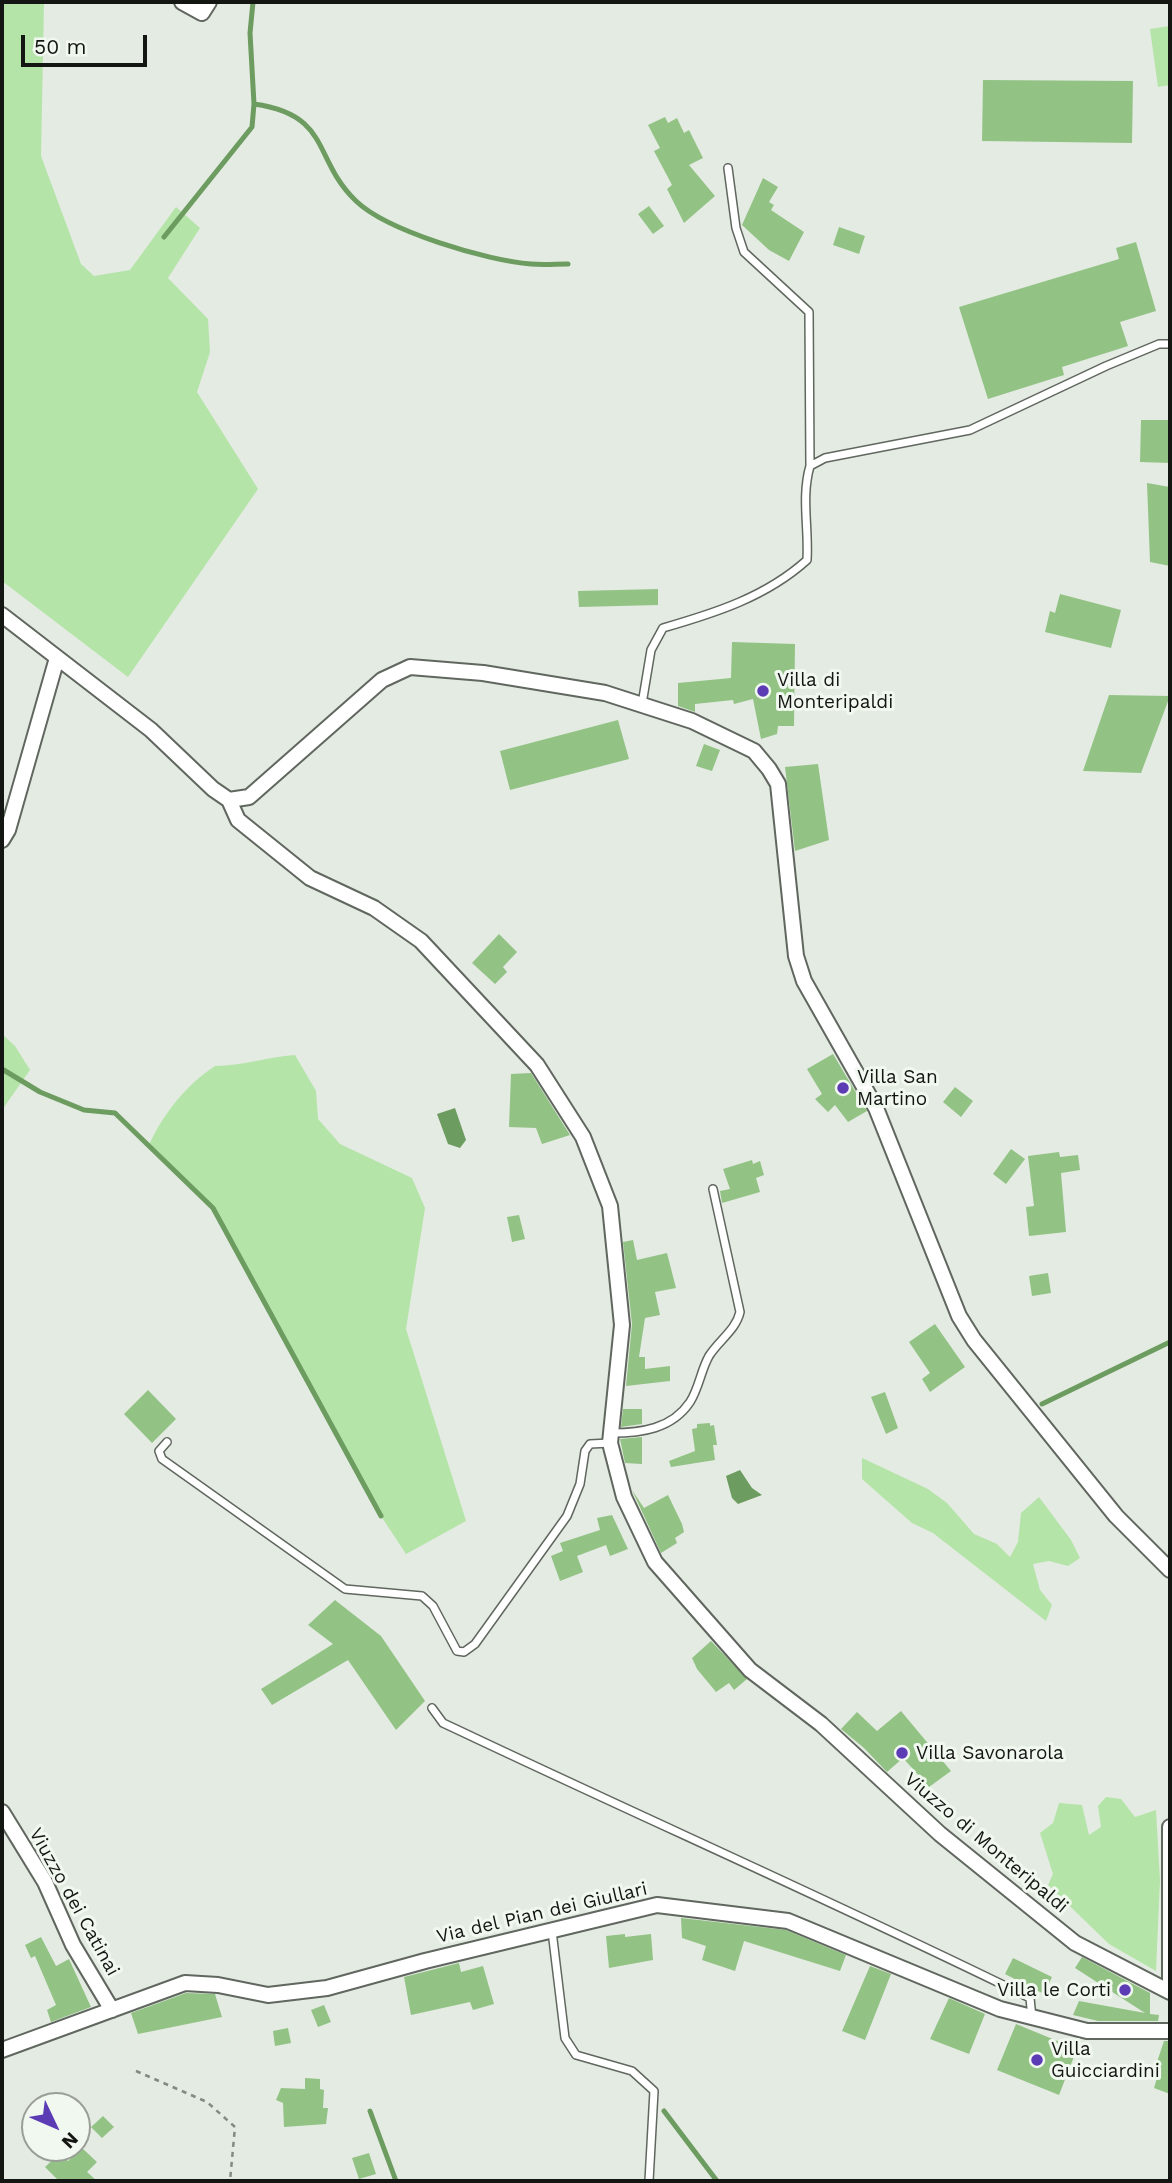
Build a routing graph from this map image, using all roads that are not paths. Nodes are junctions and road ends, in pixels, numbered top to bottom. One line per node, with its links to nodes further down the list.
1 (182, 2): 2 (street)
2 (209, 2)
3 (728, 168): 5 (lane)
4 (1170, 344): 5 (lane)
5 (810, 466): 8 (lane)
6 (2, 615): 7 (street, Viuzzo di Monteripaldi)
7 (57, 657): 9 (street, Viuzzo di Monteripaldi); 10 (street)
8 (642, 705): 9 (street); 14 (street)
9 (229, 800): 12 (street, Viuzzo di Monteripaldi)
10 (2, 840)
11 (713, 1189): 12 (lane)
12 (611, 1438): 13 (lane); 20 (street, Viuzzo di Monteripaldi)
13 (167, 1442)
14 (1170, 1570)
15 (432, 1708): 22 (lane)
16 (2, 1812): 21 (street, Viuzzo dei Catinai)
17 (1170, 1827): 18 (street)
18 (1170, 1894): 20 (street)
19 (552, 1930): 21 (street, Via del Pian dei Giullari); 22 (street, Via del Pian dei Giullari); 25 (lane)
20 (1170, 1990)
21 (112, 2010): 24 (street, Via del Pian dei Giullari)
22 (1032, 2019): 23 (street, Via del Pian dei Giullari)
23 (1170, 2031)
24 (2, 2050)
25 (649, 2181)

